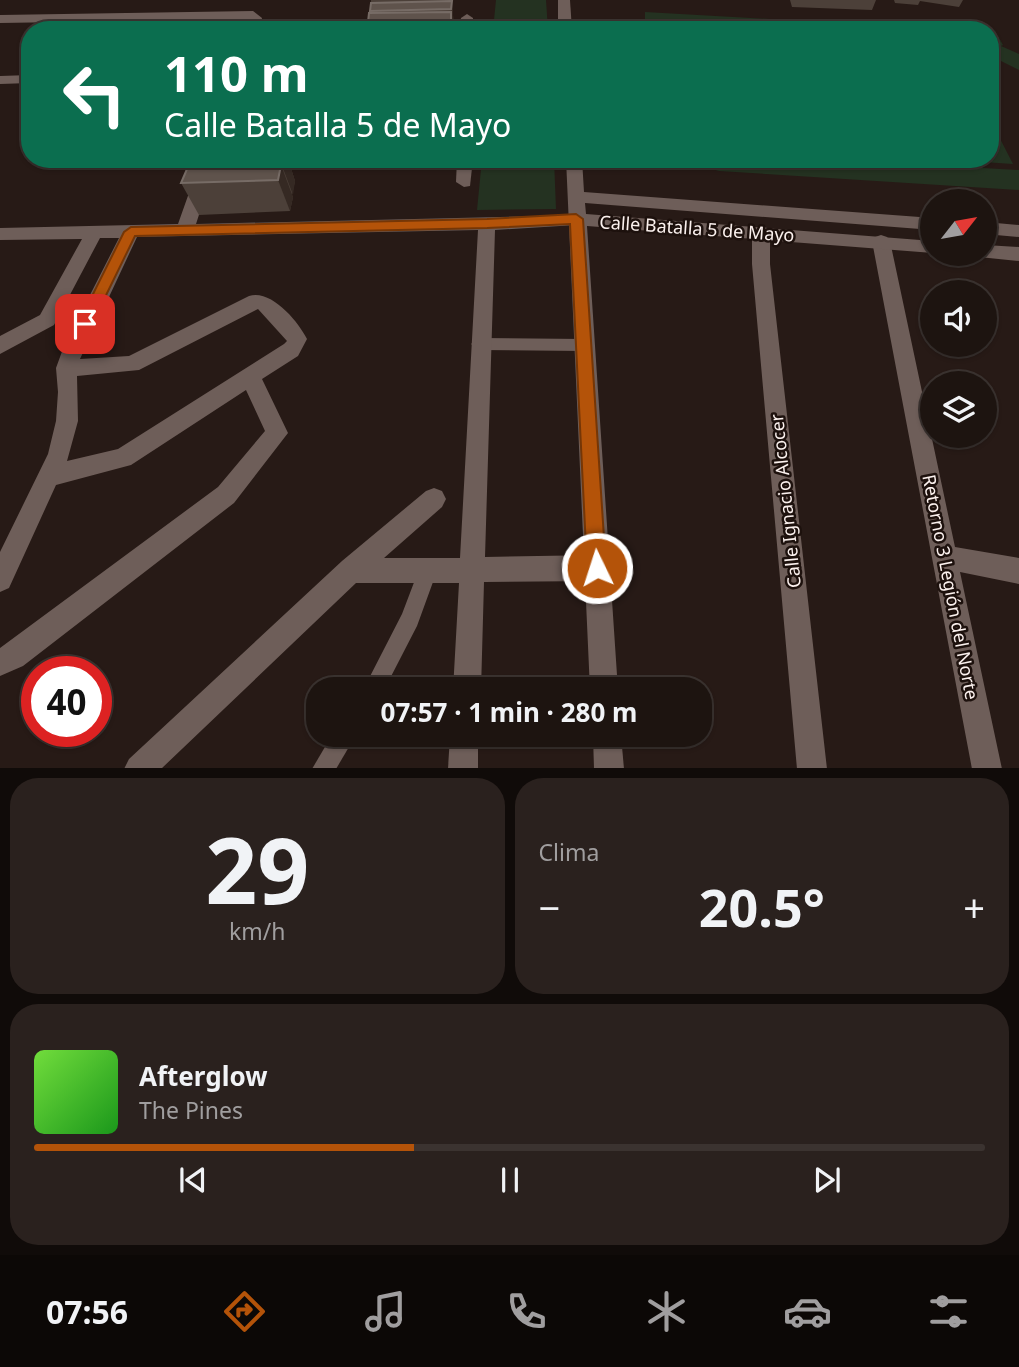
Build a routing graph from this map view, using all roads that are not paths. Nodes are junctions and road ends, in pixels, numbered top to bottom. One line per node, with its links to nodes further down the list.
1 (564, 0): 4 (street)
2 (0, 19): 3 (street)
3 (255, 21)
4 (565, 21)
5 (21, 79): 6 (street)
6 (0, 80)
7 (206, 168): 15 (street)
8 (465, 168): 10 (street)
9 (575, 168): 11 (street)
10 (464, 182)
11 (577, 208): 12 (street, Calle Batalla 5 de Mayo); 13 (street, Calle Batalla 5 de Mayo); 19 (street, Calle Batalla 5 de Mayo); 26 (street)
12 (920, 223)
13 (487, 224): 15 (street, Calle Batalla 5 de Mayo); 25 (street)
14 (998, 229): 16 (street)
15 (185, 230): 18 (street, Calle Batalla 5 de Mayo)
16 (1019, 231)
17 (94, 232): 18 (street, Calle Batalla 5 de Mayo); 20 (street, Calle Batalla 5 de Mayo); 27 (street)
18 (131, 232): 28 (street)
19 (761, 232): 21 (street, Calle Batalla 5 de Mayo); 50 (street, Calle Ignacio Alcocer)
20 (0, 234)
21 (881, 242): 22 (street, Calle Batalla 5 de Mayo); 32 (street, Retorno 3 Legión del Norte)
22 (920, 246)
23 (998, 251): 24 (street)
24 (1019, 254)
25 (479, 344): 26 (lane); 34 (street)
26 (583, 345): 33 (street)
27 (0, 346)
28 (66, 369): 29 (street); 30 (street)
29 (251, 377): 30 (street); 39 (street)
30 (47, 477): 38 (street)
31 (434, 499): 35 (street)
32 (945, 557): 37 (street); 51 (street, Retorno 3 Legión del Norte)
33 (597, 568): 34 (street); 42 (street)
34 (473, 569): 36 (street); 41 (street)
35 (351, 570): 36 (street); 46 (street)
36 (428, 571): 40 (lane)
37 (1019, 571)
38 (0, 579)
39 (0, 662)
40 (380, 677)
41 (468, 677)
42 (603, 677)
43 (337, 747): 47 (lane)
44 (464, 747): 48 (street)
45 (608, 747): 49 (street)
46 (139, 768)
47 (323, 768)
48 (463, 768)
49 (609, 768)
50 (812, 768)
51 (987, 768)

